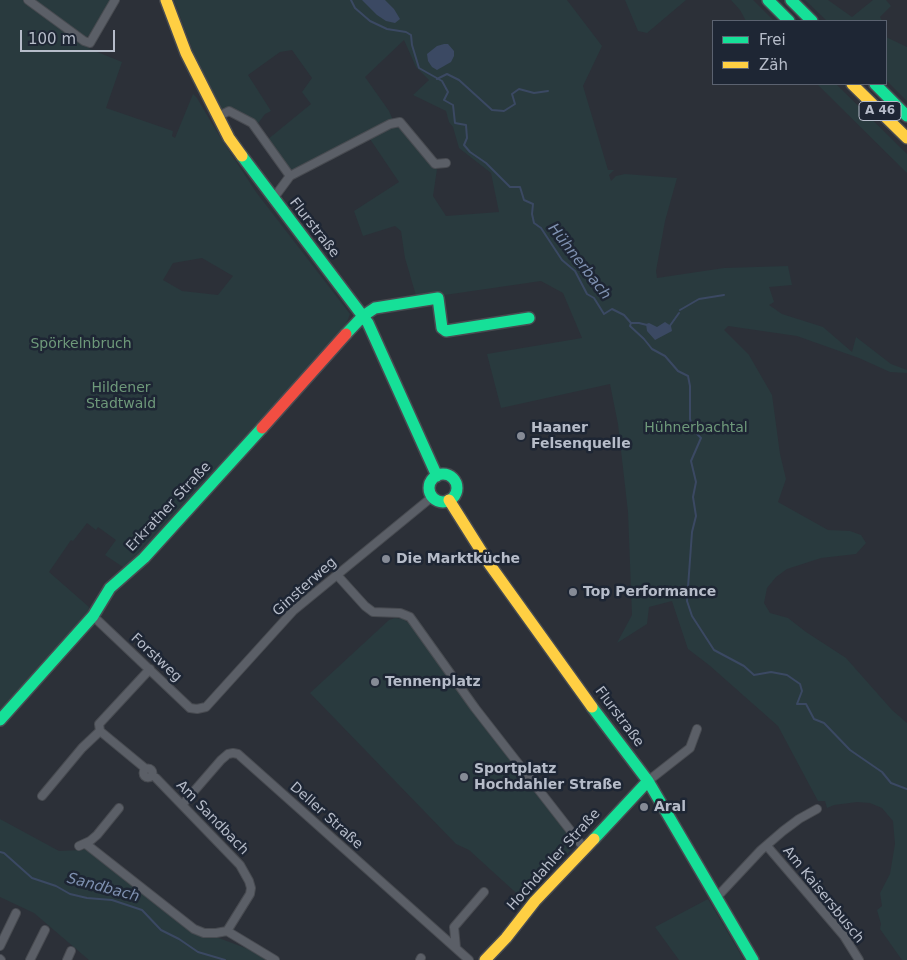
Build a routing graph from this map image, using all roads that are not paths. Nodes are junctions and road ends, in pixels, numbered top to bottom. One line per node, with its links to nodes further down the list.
1 (28, 0): 2 (street)
2 (115, 0)
3 (166, 0): 11 (main road, Flurstraße)
4 (768, 0): 6 (main road)
5 (791, 0): 7 (main road)
6 (788, 20)
7 (811, 20)
8 (853, 85): 12 (main road, A 46)
9 (876, 85): 10 (main road, A 46)
10 (907, 116)
11 (217, 117): 14 (street); 15 (main road, Flurstraße)
12 (907, 138)
13 (446, 163): 14 (street)
14 (290, 176): 15 (street)
15 (273, 199): 16 (main road, Flurstraße)
16 (363, 316): 17 (main road); 18 (main road, Flurstraße); 22 (main road, Erkrather Straße)
17 (529, 318)
18 (436, 476): 19 (main road); 20 (main road)
19 (432, 497): 20 (main road); 21 (street, Ginsterweg)
20 (449, 500): 30 (main road, Flurstraße)
21 (337, 575): 24 (street, Ginsterweg); 36 (street)
22 (93, 616): 23 (street, Forstweg); 25 (main road, Erkrather Straße)
23 (150, 669): 24 (street, Forstweg); 27 (street)
24 (206, 707)
25 (0, 720)
26 (697, 729): 30 (street)
27 (100, 731): 28 (street); 31 (street)
28 (146, 769)
29 (156, 778): 32 (street, Am Sandbach)
30 (648, 781): 36 (main road, Hochdahler Straße); 38 (main road, Flurstraße)
31 (42, 796)
32 (182, 805): 41 (street, Am Sandbach); 43 (street, Deller Straße)
33 (119, 808): 41 (street)
34 (817, 809): 35 (street)
35 (767, 846): 38 (street); 51 (street, Am Kaisersbusch)
36 (584, 848): 49 (main road, Hochdahler Straße)
37 (484, 892): 43 (street)
38 (716, 898): 50 (main road, Flurstraße)
39 (16, 913): 42 (street)
40 (45, 930): 45 (street)
41 (228, 930): 47 (street)
42 (0, 946)
43 (456, 948): 48 (street, Deller Straße)
44 (71, 951): 46 (street)
45 (30, 960)
46 (67, 960)
47 (275, 960)
48 (469, 960)
49 (485, 960)
50 (753, 960)
51 (858, 960)

